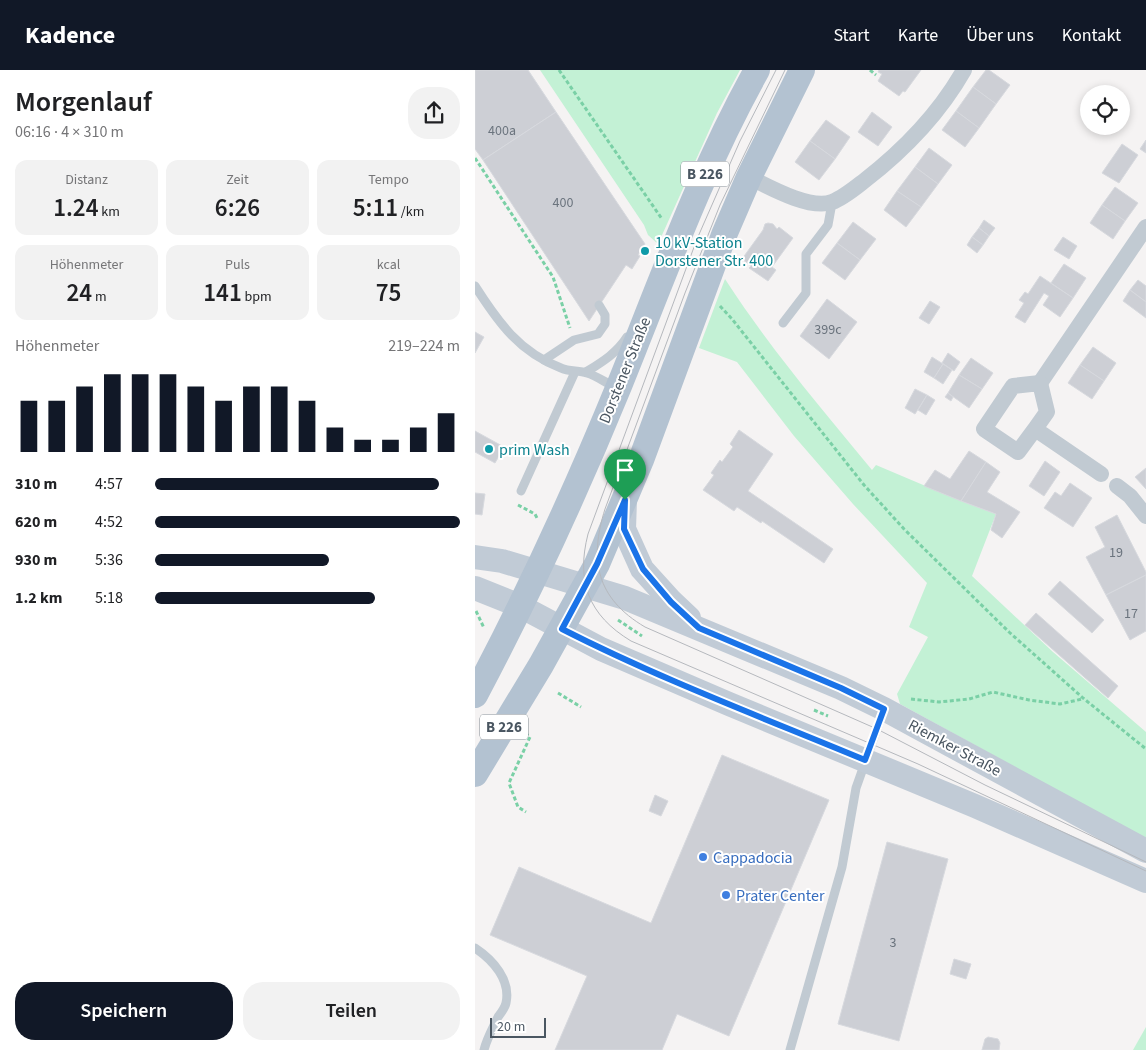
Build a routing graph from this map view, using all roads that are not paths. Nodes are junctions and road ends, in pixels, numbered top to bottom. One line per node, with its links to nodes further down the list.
1 (757, 70): 8 (main road, Dorstener Straße / B 226)
2 (802, 70): 4 (main road, B 226)
3 (964, 70): 5 (street)
4 (749, 177): 5 (street); 20 (main road, B 226)
5 (832, 203): 10 (lane)
6 (1146, 227): 14 (street)
7 (475, 286): 11 (lane)
8 (659, 286): 13 (lane); 15 (main road, Dorstener Straße / B 226)
9 (599, 305): 11 (lane)
10 (783, 323)
11 (544, 360): 12 (lane)
12 (575, 372): 13 (lane); 19 (lane)
13 (586, 372): 15 (lane)
14 (1040, 383): 16 (street); 16 (street)
15 (618, 388): 23 (main road, Dorstener Straße / B 226)
16 (1035, 429): 17 (street)
17 (1101, 474)
18 (1117, 486): 21 (street)
19 (521, 491)
20 (625, 500): 24 (main road, B 226); 27 (main road)
21 (1146, 516)
22 (475, 557): 23 (main road, Riemker Straße)
23 (537, 572): 24 (main road, Riemker Straße); 26 (main road, Dorstener Straße / B 226)
24 (586, 586): 27 (main road, Riemker Straße); 28 (main road, B 226)
25 (475, 588): 26 (main road)
26 (520, 606): 28 (main road); 29 (main road, Dorstener Straße / B 226)
27 (699, 628): 30 (main road, Riemker Straße)
28 (562, 629): 31 (main road); 32 (main road, B 226)
29 (475, 695)
30 (894, 703): 31 (lane); 33 (main road, Riemker Straße)
31 (865, 760): 34 (main road); 37 (lane)
32 (475, 774)
33 (1146, 851)
34 (1146, 881)
35 (475, 948): 36 (lane)
36 (484, 1050)
37 (790, 1050)

